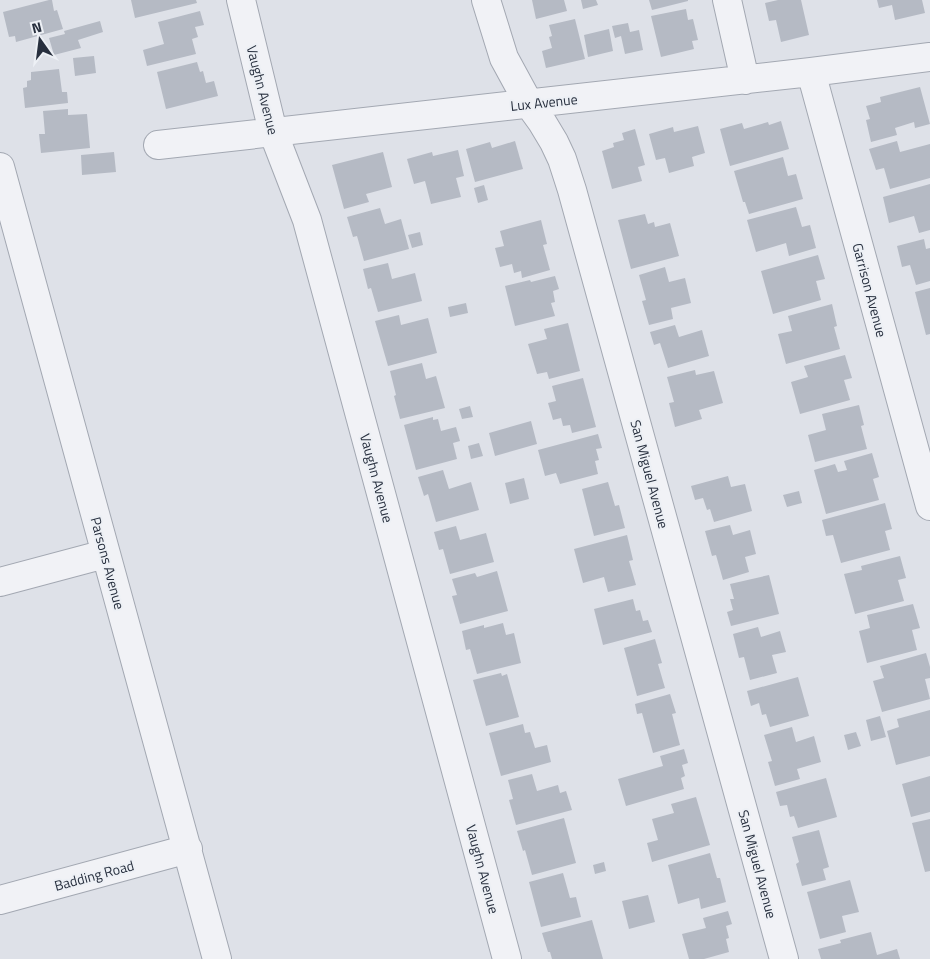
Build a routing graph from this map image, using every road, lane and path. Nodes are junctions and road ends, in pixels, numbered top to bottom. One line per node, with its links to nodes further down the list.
1 (241, 0): 8 (street, Vaughn Avenue)
2 (486, 0): 7 (street, San Miguel Avenue)
3 (728, 0): 6 (street)
4 (930, 57): 5 (street, Lux Avenue)
5 (811, 72): 6 (street, Lux Avenue); 12 (street, Garrison Avenue)
6 (745, 80): 7 (street, Lux Avenue)
7 (530, 104): 8 (street, Lux Avenue); 19 (street, San Miguel Avenue)
8 (273, 132): 9 (street, Lux Avenue); 18 (street, Vaughn Avenue)
9 (158, 145)
10 (0, 167): 11 (street, Parsons Avenue)
11 (10, 246): 13 (street, Parsons Avenue)
12 (930, 506)
13 (105, 554): 14 (street); 15 (street, Parsons Avenue)
14 (0, 582)
15 (188, 849): 16 (street, Badding Road); 17 (street, Parsons Avenue)
16 (0, 900)
17 (218, 959)
18 (507, 959)
19 (784, 959)

